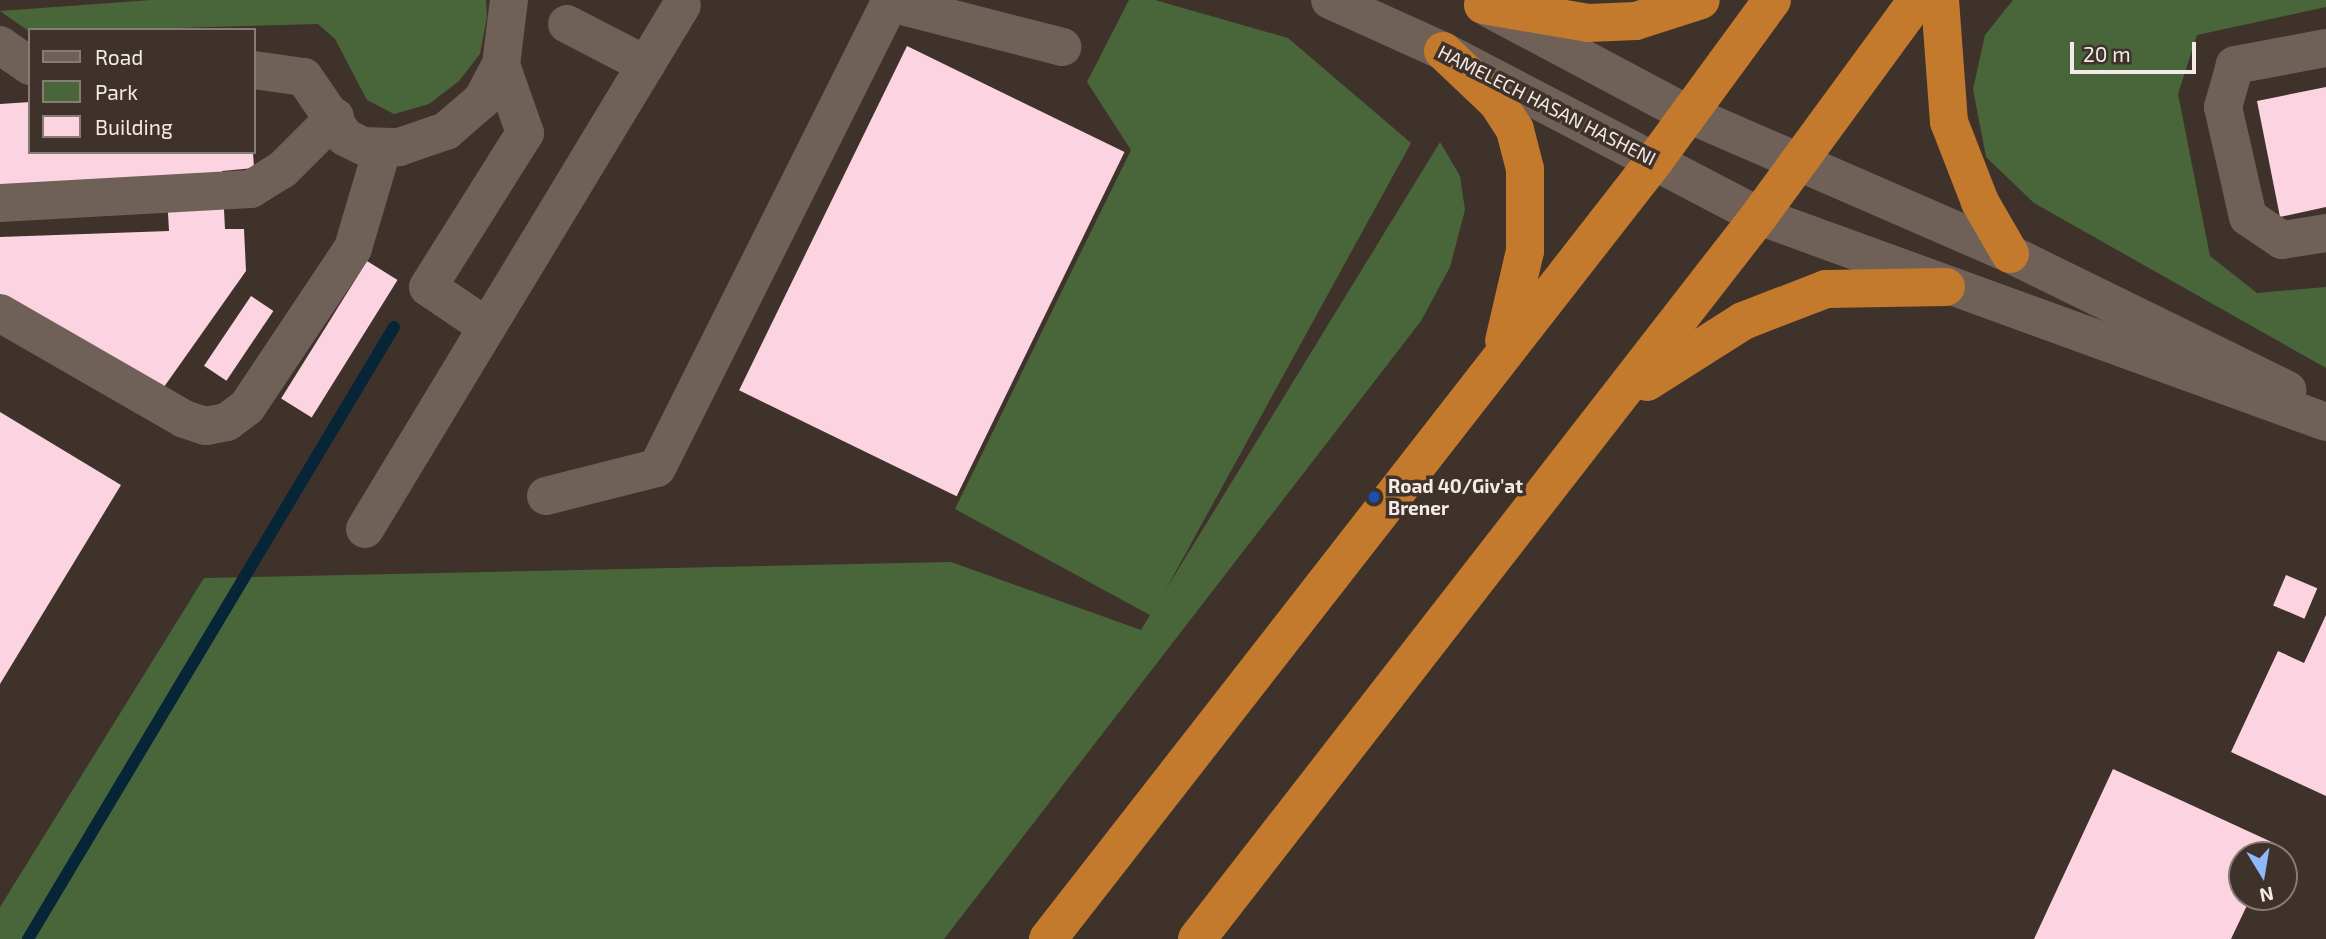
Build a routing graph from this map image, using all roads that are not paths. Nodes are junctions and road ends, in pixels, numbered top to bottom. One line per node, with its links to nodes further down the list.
1 (509, 0): 16 (street)
2 (1331, 0): 14 (street, HAMELECH HASAN HASHENI)
3 (1701, 0): 8 (highway)
4 (1772, 0): 19 (highway)
5 (1917, 0): 23 (highway)
6 (1940, 0): 27 (highway)
7 (891, 1): 12 (street); 35 (street)
8 (1478, 2): 19 (street)
9 (682, 5): 17 (street)
10 (568, 24): 17 (street)
11 (0, 45): 15 (street)
12 (1062, 47)
13 (2326, 48): 26 (street)
14 (1443, 51): 22 (street, HAMELECH HASAN HASHENI); 31 (highway)
15 (28, 65)
16 (501, 65): 21 (street); 30 (street)
17 (646, 65): 30 (street)
18 (256, 69): 20 (street)
19 (1686, 113): 22 (highway); 23 (street)
20 (335, 117): 21 (street); 24 (street)
21 (383, 147): 29 (street)
22 (1655, 160): 25 (street, HAMELECH HASAN HASHENI); 31 (highway)
23 (1794, 163): 25 (highway); 27 (street)
24 (0, 203)
25 (1759, 216): 28 (street, HAMELECH HASAN HASHENI); 34 (highway)
26 (2326, 233)
27 (2010, 254): 32 (street)
28 (1945, 287): 33 (street, HAMELECH HASAN HASHENI); 34 (highway)
29 (0, 313)
30 (487, 327): 36 (street)
31 (1493, 368): 37 (highway)
32 (2326, 412)
33 (2326, 422)
34 (1592, 433): 38 (highway)
35 (546, 496)
36 (365, 529)
37 (1048, 939)
38 (1197, 939)

